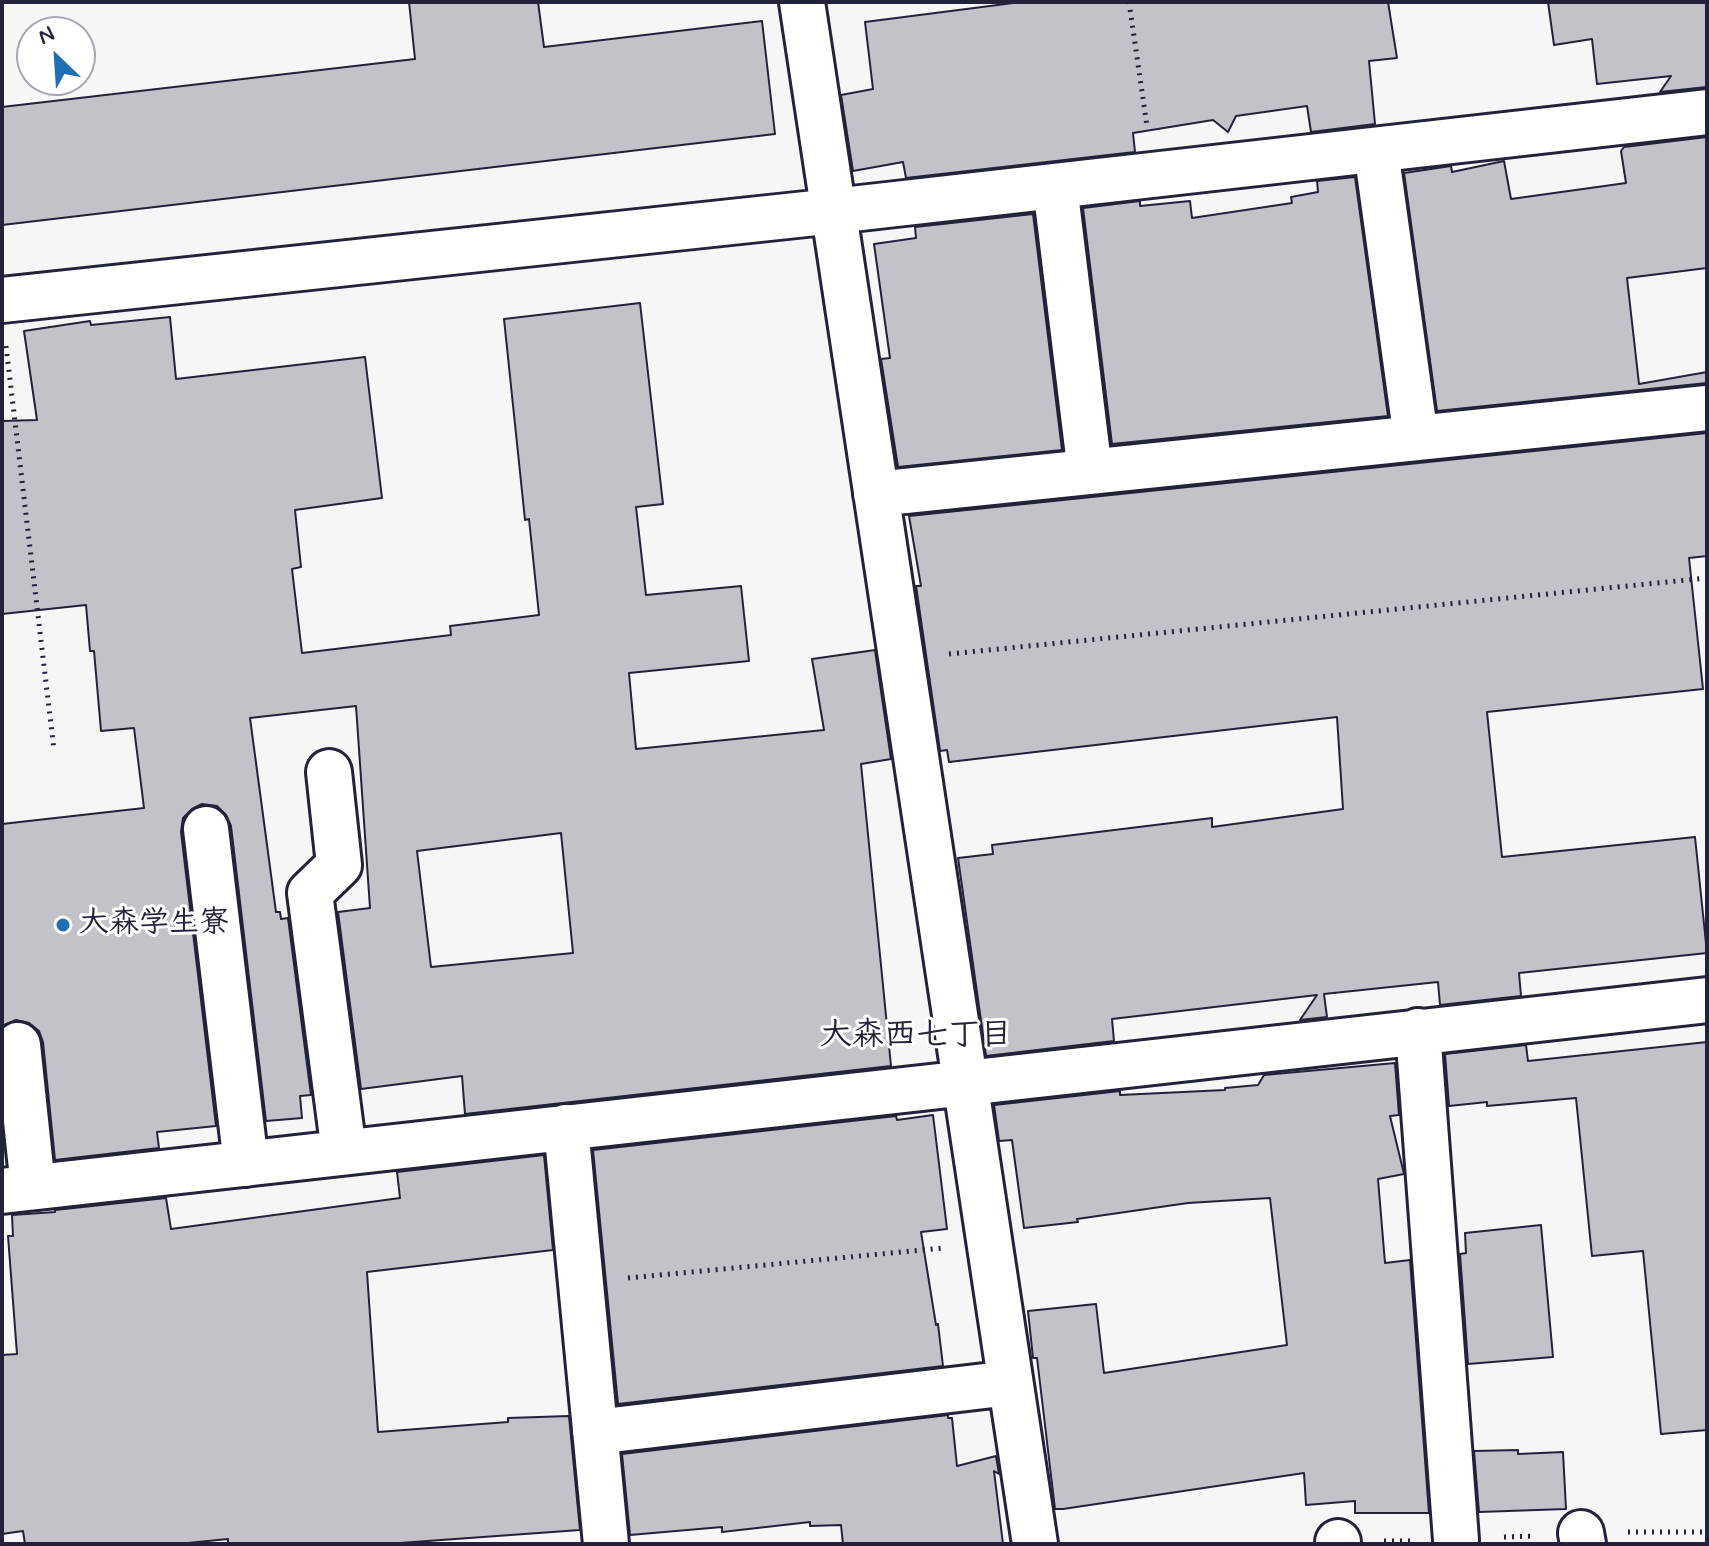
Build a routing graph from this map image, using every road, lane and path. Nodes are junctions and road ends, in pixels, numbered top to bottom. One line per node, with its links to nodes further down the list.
1 (802, 2): 7 (street)
2 (1129, 2): 5 (path)
3 (1707, 112): 4 (street)
4 (1376, 150): 5 (street); 10 (street)
5 (1154, 175): 6 (street)
6 (1055, 186): 7 (street); 11 (street)
7 (834, 211): 8 (street); 12 (street)
8 (4, 320): 15 (path)
9 (1707, 408): 10 (street)
10 (1416, 438): 11 (street)
11 (1090, 472): 12 (street)
12 (876, 494): 14 (street)
13 (1707, 578): 14 (path)
14 (901, 658): 21 (street)
15 (54, 750)
16 (329, 772): 23 (street)
17 (206, 829): 24 (street)
18 (1707, 1000): 19 (street)
19 (1418, 1031): 21 (street); 32 (street)
20 (18, 1045): 25 (street)
21 (964, 1081): 22 (street); 26 (street)
22 (566, 1127): 23 (street); 27 (street)
23 (344, 1152): 24 (street)
24 (246, 1164): 25 (street)
25 (18, 1189)
26 (1001, 1269): 27 (path); 28 (street)
27 (581, 1283): 29 (street)
28 (1010, 1383): 29 (street); 35 (street)
29 (595, 1432): 34 (street)
30 (1707, 1532): 31 (path)
31 (1582, 1539): 32 (path)
32 (1456, 1540): 33 (path)
33 (1338, 1543)
34 (606, 1544)
35 (1035, 1544)

